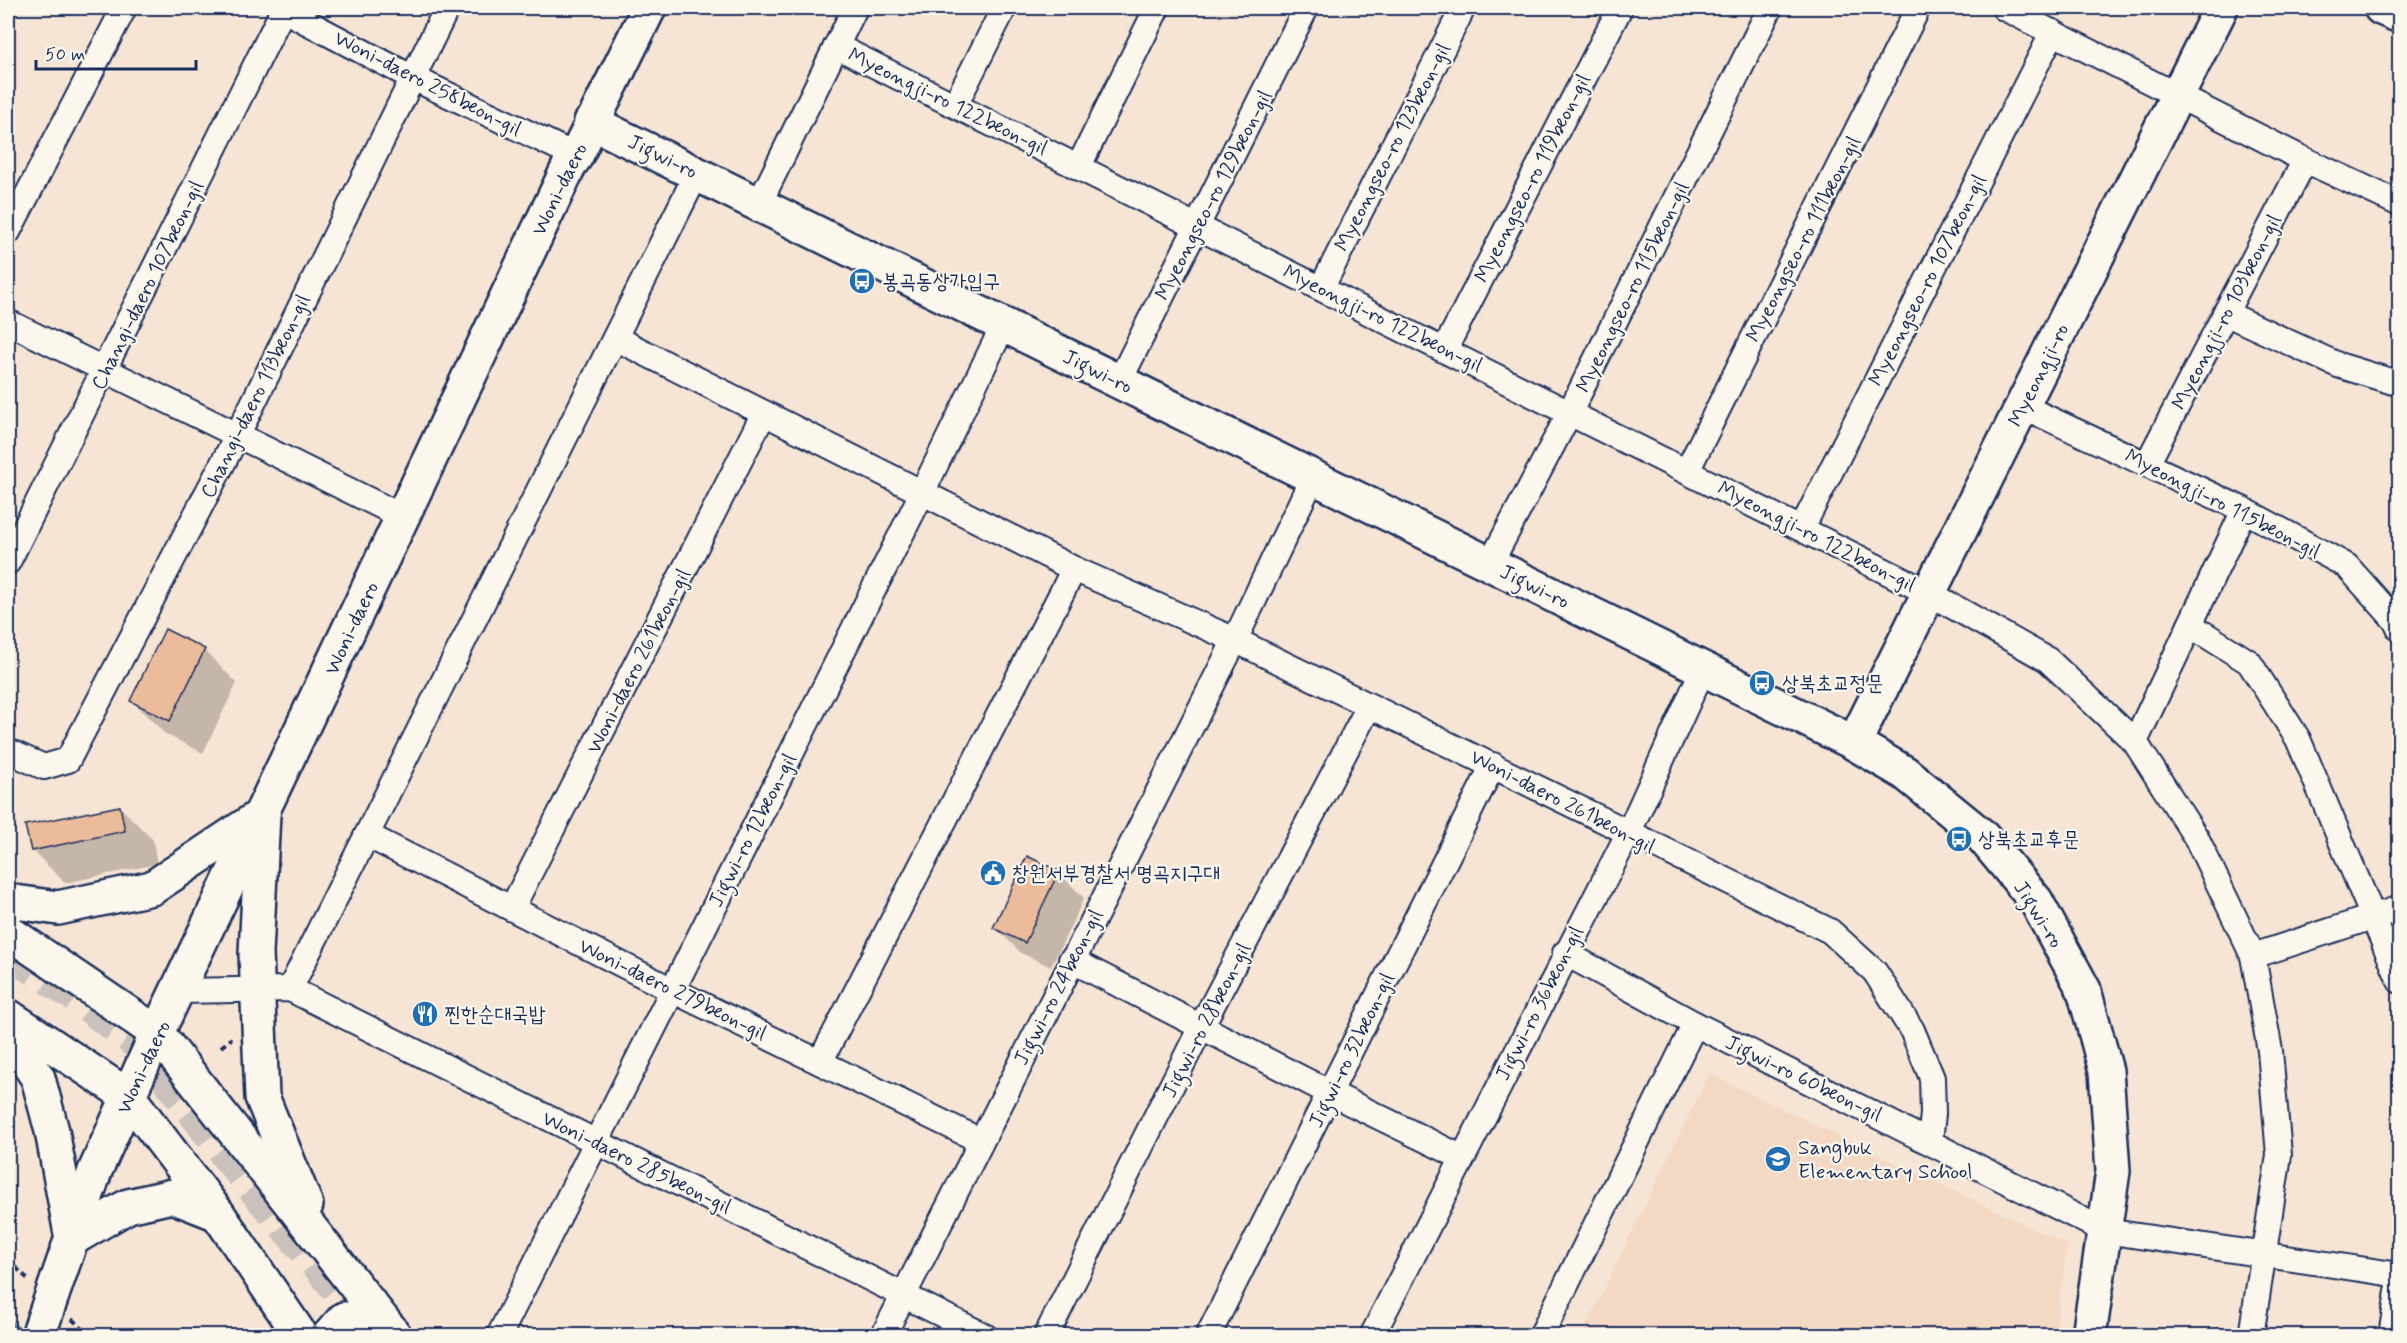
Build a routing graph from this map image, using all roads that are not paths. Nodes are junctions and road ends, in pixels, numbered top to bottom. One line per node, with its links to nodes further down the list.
1 (124, 8): 30 (street)
2 (282, 8): 19 (street, Woni-daero 258beon-gil); 37 (street, Changi-daero 107beon-gil)
3 (447, 8): 19 (street, Changi-daero 113beon-gil)
4 (650, 8): 22 (main road, Woni-daero)
5 (855, 8): 18 (street)
6 (1004, 8): 21 (street)
7 (1157, 8): 25 (street)
8 (1306, 8): 29 (street, Myeongseo-ro 129beon-gil)
9 (1463, 8): 31 (street, Myeongseo-ro 123beon-gil)
10 (1620, 8): 36 (street, Myeongseo-ro 119beon-gil)
11 (1770, 8): 41 (street, Myeongseo-ro 115beon-gil)
12 (1918, 8): 45 (street, Myeongseo-ro 111beon-gil)
13 (2004, 8): 17 (street)
14 (2221, 8): 20 (main road, Myeongji-ro)
15 (2381, 8): 16 (main road)
16 (2400, 16)
17 (2053, 32): 20 (street); 50 (street, Myeongseo-ro 107beon-gil)
18 (836, 46): 21 (street, Myeongji-ro 122beon-gil); 27 (street)
19 (411, 76): 23 (street, Woni-daero 258beon-gil); 43 (street, Changi-daero 113beon-gil)
20 (2177, 95): 24 (street); 40 (main road, Myeongji-ro)
21 (955, 105): 25 (street, Myeongji-ro 122beon-gil)
22 (591, 123): 23 (main road, Woni-daero); 26 (main road, Jigwi-ro)
23 (576, 156): 49 (main road, Woni-daero)
24 (2304, 160): 28 (street); 32 (street, Myeongji-ro 103beon-gil)
25 (1079, 166): 29 (street, Myeongji-ro 122beon-gil)
26 (697, 173): 27 (main road, Jigwi-ro); 35 (street)
27 (759, 204): 34 (main road, Jigwi-ro)
28 (2400, 204)
29 (1196, 228): 31 (street, Myeongji-ro 122beon-gil); 38 (street, Myeongseo-ro 129beon-gil)
30 (8, 232)
31 (1322, 287): 36 (street, Myeongji-ro 122beon-gil)
32 (2225, 313): 39 (street); 44 (street, Myeongji-ro 103beon-gil)
33 (8, 321): 37 (street)
34 (1004, 324): 38 (main road, Jigwi-ro); 47 (street, Jigwi-ro 12beon-gil)
35 (615, 338): 42 (street, Woni-daero 261beon-gil); 66 (street)
36 (1445, 349): 41 (street, Myeongji-ro 122beon-gil)
37 (105, 370): 43 (street); 51 (street, Changi-daero 107beon-gil)
38 (1119, 381): 46 (main road, Jigwi-ro)
39 (2400, 384)
40 (2022, 406): 44 (street, Myeongji-ro 115beon-gil); 54 (main road, Myeongji-ro)
41 (1570, 412): 45 (street, Myeongji-ro 122beon-gil); 52 (street, Myeongseo-ro 115beon-gil)
42 (764, 413): 47 (street, Woni-daero 261beon-gil); 68 (street, Woni-daero 261beon-gil)
43 (237, 436): 49 (street); 62 (street, Changi-daero 113beon-gil)
44 (2147, 464): 48 (street, Myeongji-ro 115beon-gil)
45 (1687, 471): 50 (street, Myeongji-ro 122beon-gil)
46 (1313, 477): 52 (main road, Jigwi-ro); 57 (street, Jigwi-ro 24beon-gil)
47 (922, 493): 53 (street, Woni-daero 261beon-gil); 77 (street, Jigwi-ro 12beon-gil)
48 (2244, 510): 55 (street, Myeongji-ro 115beon-gil); 56 (street)
49 (403, 517): 64 (main road, Woni-daero)
50 (1802, 528): 54 (street, Myeongji-ro 122beon-gil)
51 (8, 562)
52 (1490, 564): 58 (main road, Jigwi-ro)
53 (1074, 569): 57 (street, Woni-daero 261beon-gil); 85 (street)
54 (1929, 592): 60 (street, Myeongji-ro 122beon-gil); 61 (main road, Myeongji-ro)
55 (2398, 623)
56 (2190, 626): 60 (street); 70 (street)
57 (1235, 640): 59 (street, Woni-daero 261beon-gil); 74 (street, Jigwi-ro 24beon-gil)
58 (1703, 669): 61 (main road, Jigwi-ro); 65 (street, Jigwi-ro 36beon-gil)
59 (1369, 706): 63 (street, Woni-daero 261beon-gil); 82 (street, Jigwi-ro 28beon-gil)
60 (2136, 742): 73 (street, Myeongji-ro 122beon-gil)
61 (1854, 743): 93 (main road, Jigwi-ro)
62 (8, 752)
63 (1493, 765): 65 (street, Woni-daero 261beon-gil); 86 (street, Jigwi-ro 32beon-gil)
64 (263, 814): 67 (main road); 78 (main road, Woni-daero); 79 (main road)
65 (1628, 834): 72 (street, Jigwi-ro 36beon-gil); 90 (street, Woni-daero 261beon-gil)
66 (367, 835): 68 (street, Woni-daero 279beon-gil); 76 (street)
67 (8, 901)
68 (512, 908): 77 (street, Woni-daero 279beon-gil)
69 (2400, 908): 70 (street)
70 (2374, 916): 73 (street); 75 (street)
71 (8, 932): 84 (main road)
72 (1565, 952): 81 (street, Jigwi-ro 60beon-gil); 91 (street, Jigwi-ro 36beon-gil)
73 (2253, 956): 96 (street, Myeongji-ro 122beon-gil)
74 (1071, 960): 82 (street); 89 (street, Jigwi-ro 24beon-gil)
75 (2400, 981)
76 (290, 989): 79 (street); 88 (street, Woni-daero 285beon-gil)
77 (672, 990): 85 (street, Woni-daero 279beon-gil); 88 (street, Jigwi-ro 12beon-gil)
78 (180, 991): 79 (street); 84 (main road, Woni-daero)
79 (258, 991): 94 (main road)
80 (8, 1016): 87 (main road)
81 (1695, 1024): 90 (street, Jigwi-ro 60beon-gil); 109 (street)
82 (1202, 1027): 86 (street); 106 (street, Jigwi-ro 28beon-gil)
83 (8, 1033): 95 (main road)
84 (158, 1033): 87 (main road, Woni-daero); 94 (main road)
85 (820, 1062): 89 (street, Woni-daero 279beon-gil)
86 (1330, 1093): 91 (street); 107 (street, Jigwi-ro 32beon-gil)
87 (128, 1096): 92 (main road); 95 (main road, Woni-daero)
88 (594, 1141): 98 (street, Woni-daero 285beon-gil); 103 (street, Jigwi-ro 12beon-gil)
89 (981, 1141): 98 (street, Jigwi-ro 24beon-gil)
90 (1930, 1141): 93 (street, Jigwi-ro 60beon-gil)
91 (1461, 1157): 108 (street, Jigwi-ro 36beon-gil)
92 (218, 1214): 95 (main road); 101 (main road)
93 (2105, 1231): 96 (street, Jigwi-ro 60beon-gil); 110 (main road, Jigwi-ro)
94 (322, 1244): 99 (main road)
95 (69, 1247): 100 (main road, Woni-daero, bridge)
96 (2263, 1254): 97 (street, Jigwi-ro 60beon-gil); 111 (street, Myeongji-ro 122beon-gil)
97 (2400, 1277): 112 (street)
98 (904, 1294): 104 (street, Jigwi-ro 24beon-gil); 105 (street, Woni-daero 285beon-gil)
99 (393, 1332): 102 (main road)
100 (38, 1335)
101 (301, 1335)
102 (329, 1335)
103 (499, 1335)
104 (884, 1335)
105 (985, 1335)
106 (1046, 1335)
107 (1208, 1335)
108 (1372, 1335)
109 (1541, 1335)
110 (2089, 1335)
111 (2251, 1335)
112 (2391, 1335)

